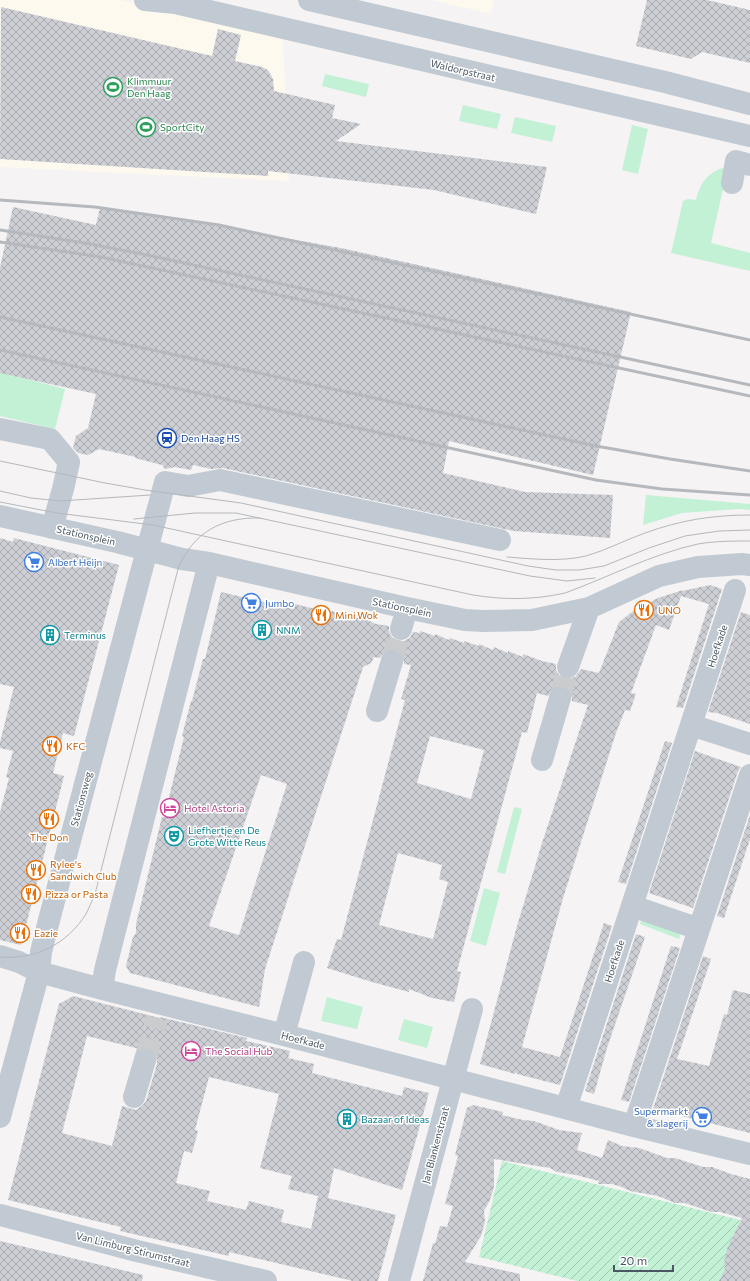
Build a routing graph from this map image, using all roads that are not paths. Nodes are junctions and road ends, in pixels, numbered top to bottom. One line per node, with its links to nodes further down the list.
1 (146, 0): 3 (street, Waldorpstraat)
2 (309, 0): 4 (street)
3 (173, 1): 5 (street, Waldorpstraat)
4 (750, 104)
5 (750, 136)
6 (750, 165): 7 (street)
7 (732, 183)
8 (0, 429): 10 (street, Stationsplein)
9 (0, 516): 10 (street, Stationsplein)
10 (52, 528): 12 (street, Stationsplein)
11 (500, 540): 12 (street, Stationsweg)
12 (146, 549): 13 (street, Stationsplein); 31 (street, Stationsweg)
13 (209, 563): 16 (street, Stationsplein); 32 (street)
14 (750, 565): 17 (street, Stationsplein)
15 (735, 590): 23 (street, Hoefkade)
16 (407, 608): 17 (street, Stationsplein); 18 (street)
17 (589, 608): 20 (street)
18 (401, 629)
19 (392, 661): 22 (street)
20 (568, 667)
21 (560, 698): 25 (street)
22 (377, 711)
23 (692, 725): 24 (street); 27 (street, Hoefkade)
24 (750, 744)
25 (542, 760)
26 (750, 775): 28 (street)
27 (632, 906): 28 (street); 38 (street, Hoefkade)
28 (699, 929): 40 (street)
29 (0, 956): 31 (street, Hoefkade)
30 (304, 962): 34 (street)
31 (39, 972): 32 (street, Hoefkade); 39 (street, Stationsweg)
32 (102, 989): 34 (street, Hoefkade)
33 (472, 1009): 36 (street, Jan Blankenstraat)
34 (284, 1035): 36 (street, Hoefkade)
35 (145, 1060): 37 (street)
36 (453, 1079): 38 (street, Hoefkade); 44 (street, Jan Blankenstraat)
37 (134, 1097)
38 (566, 1108): 40 (street, Hoefkade)
39 (0, 1117)
40 (634, 1126): 41 (street, Hoefkade)
41 (750, 1154)
42 (0, 1215): 43 (street, Van Limburg Stirumstraat)
43 (266, 1281)
44 (399, 1281)

